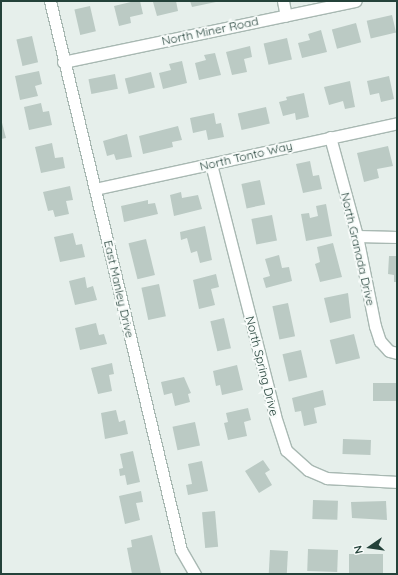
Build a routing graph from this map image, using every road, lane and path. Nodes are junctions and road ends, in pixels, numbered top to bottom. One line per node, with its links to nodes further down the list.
1 (50, 1): 5 (street, East Manley Drive)
2 (283, 1): 4 (street)
3 (356, 1): 4 (street, North Miner Road)
4 (286, 16): 5 (street, North Miner Road)
5 (63, 62): 9 (street, East Manley Drive)
6 (397, 123): 7 (street, North Tonto Way)
7 (330, 137): 8 (street, North Tonto Way); 10 (street, North Granada Drive)
8 (211, 164): 9 (street, North Tonto Way); 13 (street, North Spring Drive)
9 (95, 189): 14 (street, East Manley Drive)
10 (357, 236): 11 (street); 12 (street, North Granada Drive)
11 (397, 237)
12 (397, 353)
13 (397, 482)
14 (195, 574)

